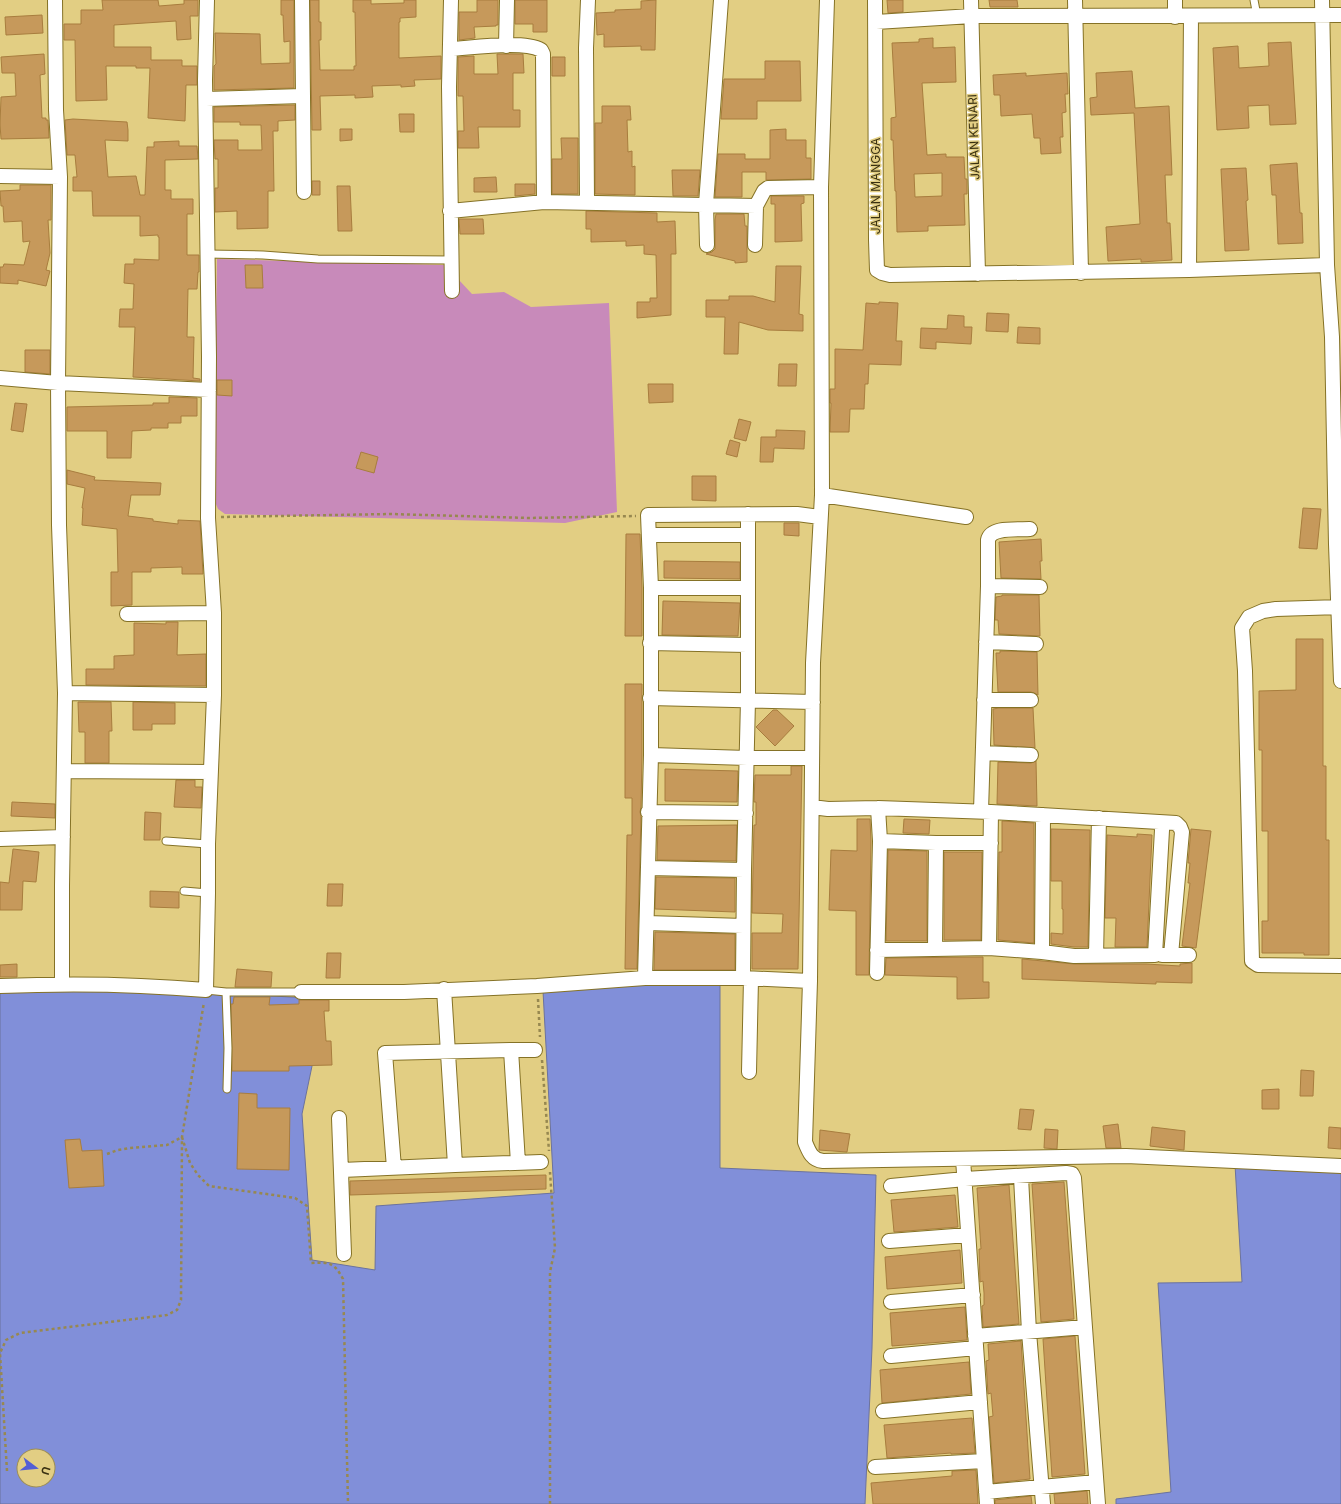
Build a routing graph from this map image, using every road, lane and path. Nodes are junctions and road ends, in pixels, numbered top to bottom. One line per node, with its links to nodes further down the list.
1 (55, 0): 28 (street)
2 (207, 0): 26 (street)
3 (302, 0): 25 (street)
4 (451, 0): 24 (street)
5 (507, 0): 23 (street)
6 (588, 0): 32 (street)
7 (721, 0): 33 (street)
8 (827, 0): 29 (street)
9 (875, 0): 22 (street, JALAN MANGGA)
10 (971, 0): 16 (street, JALAN KENARI)
11 (1075, 0): 17 (street)
12 (1175, 0): 18 (street)
13 (1254, 0): 20 (lane)
14 (1322, 0): 21 (street)
15 (1341, 15): 21 (street)
16 (972, 16): 17 (street); 22 (street); 43 (street, JALAN KENARI)
17 (1075, 16): 18 (street); 42 (street)
18 (1175, 16): 19 (street)
19 (1191, 16): 20 (street); 41 (street)
20 (1257, 16): 21 (street)
21 (1322, 16): 40 (street)
22 (876, 22): 43 (street, JALAN MANGGA)
23 (506, 46): 24 (street); 31 (street)
24 (450, 49): 35 (street)
25 (302, 96): 26 (street); 30 (street)
26 (206, 99): 38 (street)
27 (0, 176): 28 (street)
28 (60, 176): 47 (street)
29 (821, 187): 34 (street); 49 (street)
30 (304, 192)
31 (544, 202): 32 (street); 35 (street)
32 (587, 202): 33 (street)
33 (706, 204): 34 (street); 36 (street)
34 (756, 206): 37 (street)
35 (450, 211): 39 (street)
36 (706, 245)
37 (755, 245)
38 (207, 254): 39 (lane); 48 (street)
39 (451, 260): 44 (street)
40 (1327, 265): 41 (street); 45 (street)
41 (1190, 270): 42 (street)
42 (1081, 273): 43 (street)
43 (978, 274)
44 (452, 291)
45 (1336, 337): 62 (street)
46 (0, 378): 47 (street)
47 (58, 383): 48 (street); 70 (street)
48 (209, 390): 54 (street)
49 (822, 495): 52 (street); 53 (street)
50 (748, 514): 51 (street); 52 (street); 57 (street)
51 (648, 515): 54 (path); 56 (street)
52 (820, 517): 76 (street)
53 (966, 517)
54 (208, 518): 63 (street)
55 (1030, 529): 58 (street)
56 (649, 535): 57 (street); 60 (street)
57 (747, 535): 61 (street)
58 (988, 586): 59 (street); 65 (street)
59 (1040, 586)
60 (651, 588): 61 (street); 66 (street)
61 (747, 588): 68 (street)
62 (1340, 607): 69 (street); 113 (street)
63 (214, 613): 64 (street); 71 (street)
64 (127, 614)
65 (986, 642): 67 (street); 74 (street)
66 (650, 643): 68 (street); 72 (street)
67 (1036, 644)
68 (747, 645): 73 (street)
69 (1341, 681)
70 (65, 693): 71 (street); 82 (street)
71 (214, 695): 83 (street)
72 (650, 698): 73 (street); 78 (street)
73 (748, 700): 76 (street); 80 (street)
74 (984, 700): 75 (street); 77 (street)
75 (1031, 700)
76 (813, 702): 81 (street)
77 (983, 753): 79 (street); 86 (street)
78 (651, 755): 80 (street); 87 (street)
79 (1031, 755)
80 (747, 758): 81 (street); 88 (street)
81 (812, 758): 84 (street)
82 (65, 771): 83 (street); 92 (street)
83 (211, 772): 98 (street)
84 (812, 807): 85 (street); 117 (street)
85 (878, 808): 86 (street); 95 (street)
86 (986, 811): 89 (street); 97 (street)
87 (648, 812): 88 (street); 99 (street)
88 (746, 813): 100 (street)
89 (1043, 815): 90 (street); 108 (street)
90 (1099, 818): 91 (street); 112 (street)
91 (1161, 823): 109 (street); 110 (street)
92 (63, 837): 93 (street); 118 (street)
93 (0, 839)
94 (166, 841): 98 (lane)
95 (880, 841): 96 (street); 107 (street)
96 (936, 843): 97 (street); 106 (street)
97 (991, 843): 105 (street)
98 (208, 844): 102 (street)
99 (648, 868): 100 (street); 103 (street)
100 (744, 870): 104 (street)
101 (184, 891): 102 (lane)
102 (208, 893): 122 (street)
103 (647, 923): 104 (street); 115 (street)
104 (744, 926): 116 (street)
105 (989, 948): 106 (street); 108 (street)
106 (935, 949): 107 (street)
107 (877, 950): 114 (street)
108 (1042, 952): 112 (street)
109 (1155, 955): 110 (street); 112 (street)
110 (1171, 955): 111 (street)
111 (1189, 955)
112 (1096, 956)
113 (1341, 966)
114 (877, 973)
115 (645, 978): 116 (street); 120 (street)
116 (747, 978): 117 (street); 128 (street)
117 (810, 981): 133 (street)
118 (62, 984): 119 (street); 122 (street)
119 (0, 986)
120 (537, 986): 121 (street); 125 (path)
121 (444, 989): 124 (street); 127 (street)
122 (206, 990): 123 (lane); 131 (path)
123 (226, 992): 124 (lane); 129 (lane)
124 (301, 992)
125 (539, 1049): 126 (street); 134 (path)
126 (511, 1050): 127 (street); 135 (street)
127 (448, 1052): 136 (street); 138 (street)
128 (750, 1072)
129 (226, 1089)
130 (339, 1118): 139 (street)
131 (182, 1138): 132 (path); 156 (path); 160 (path)
132 (107, 1154)
133 (963, 1159): 137 (street); 141 (street)
134 (547, 1162): 135 (street); 161 (path)
135 (518, 1163): 136 (street)
136 (455, 1165): 138 (street)
137 (1341, 1166)
138 (394, 1168): 139 (street)
139 (342, 1170): 145 (street)
140 (1021, 1177): 141 (street); 148 (street); 149 (street)
141 (965, 1179): 142 (street); 143 (street)
142 (891, 1186)
143 (968, 1235): 144 (street); 146 (street)
144 (889, 1241)
145 (344, 1254)
146 (973, 1295): 147 (street); 150 (street)
147 (891, 1302)
148 (1085, 1327): 149 (street); 157 (street)
149 (1029, 1332): 150 (street); 158 (street)
150 (976, 1342): 151 (street); 152 (street)
151 (891, 1356)
152 (980, 1402): 153 (street); 154 (street)
153 (883, 1411)
154 (984, 1461): 155 (street); 159 (street)
155 (875, 1467)
156 (7, 1471)
157 (1096, 1482): 158 (street); 163 (street)
158 (1042, 1487): 159 (street); 162 (street)
159 (986, 1498)
160 (348, 1504)
161 (550, 1504)
162 (1043, 1504)
163 (1098, 1504)

